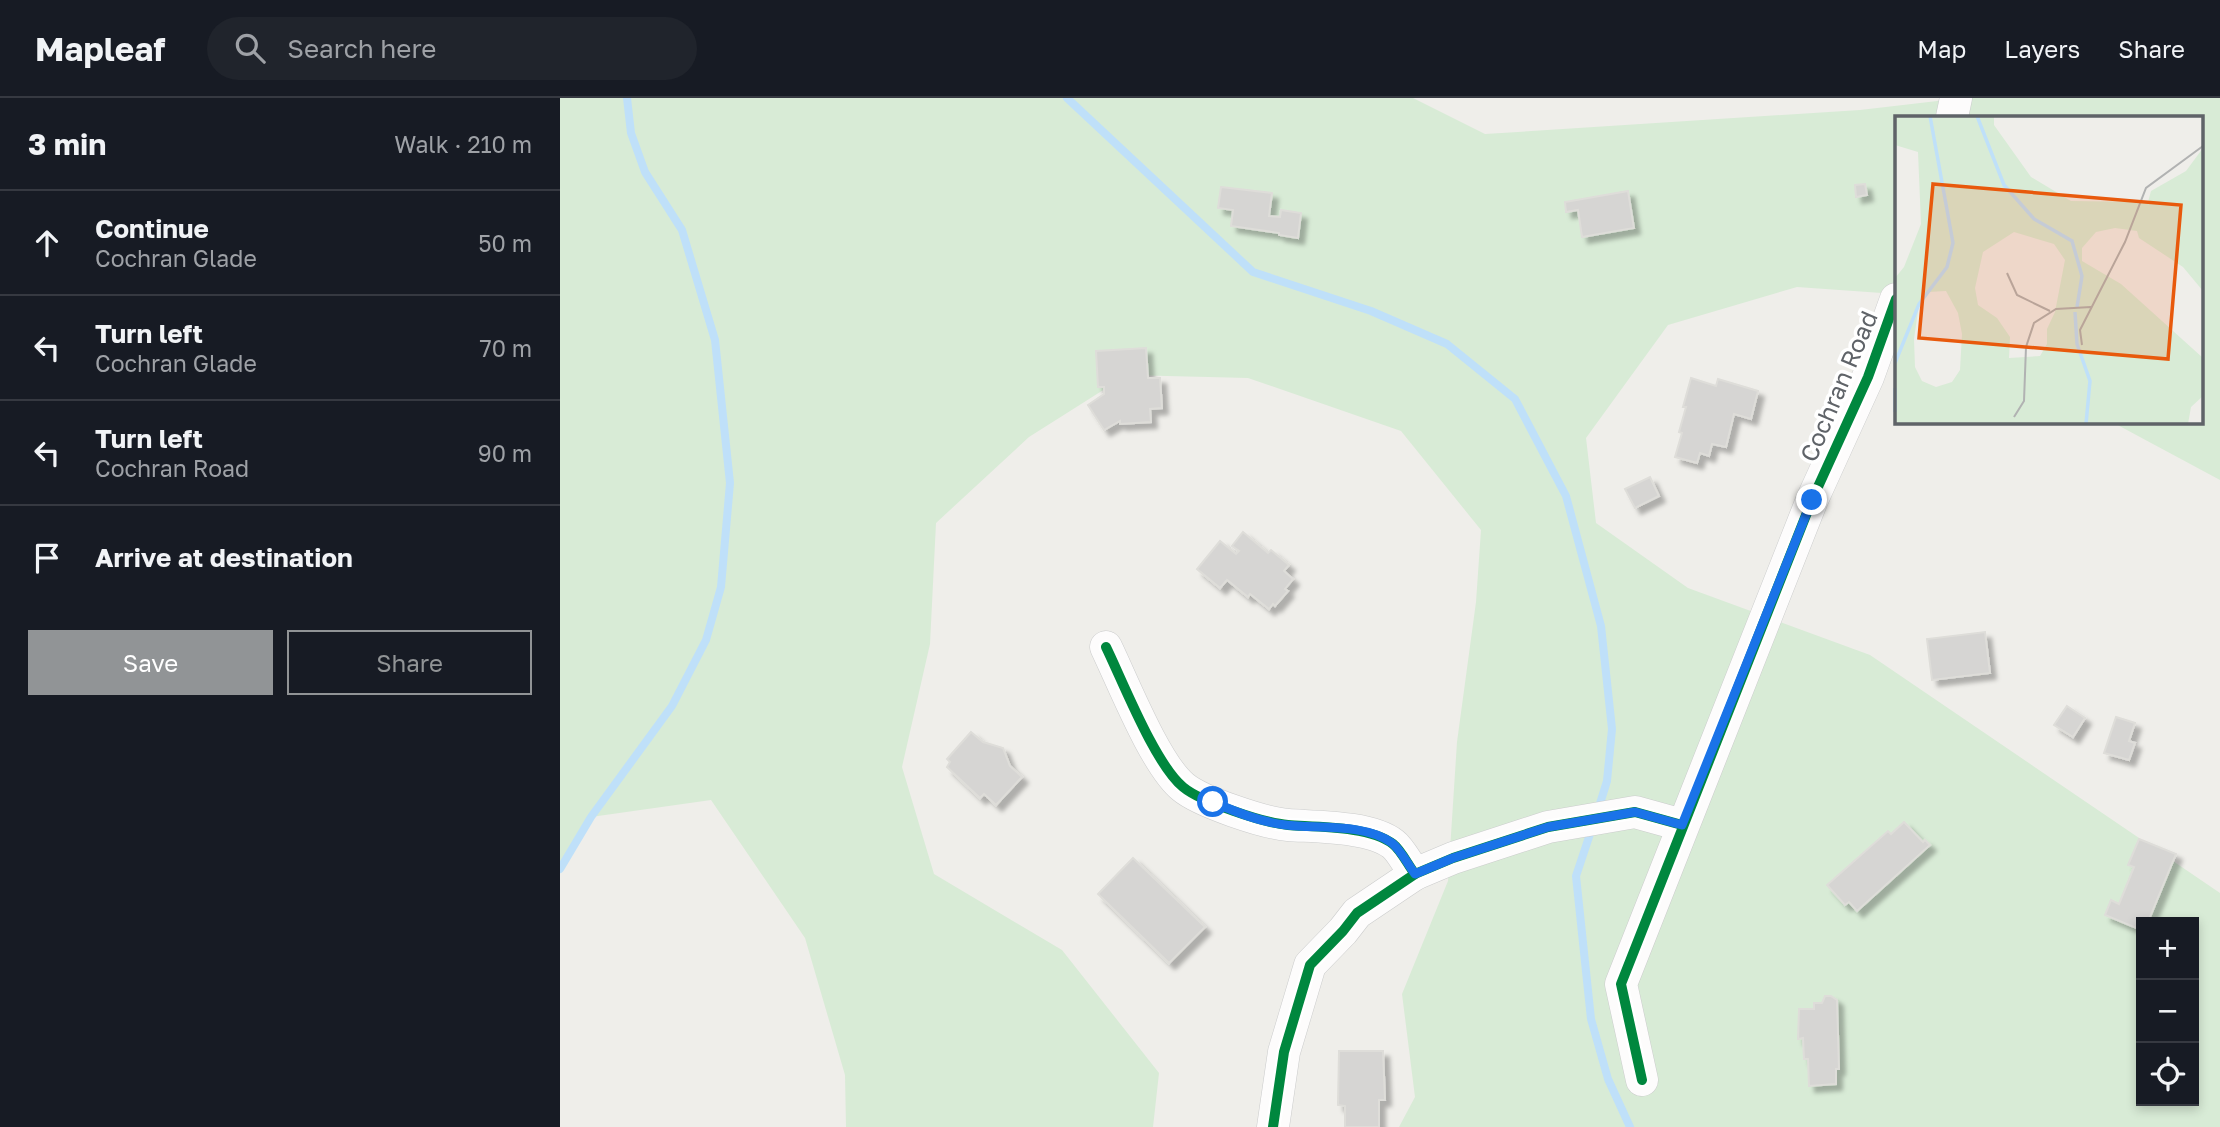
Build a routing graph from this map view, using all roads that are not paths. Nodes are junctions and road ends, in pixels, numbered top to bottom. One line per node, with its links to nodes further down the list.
1 (1956, 98): 2 (street)
2 (1952, 116)
3 (1895, 302): 5 (street, Cochran Road)
4 (1106, 647): 6 (street)
5 (1682, 825): 6 (street); 7 (street, Cochran Road)
6 (1415, 874): 8 (street)
7 (1642, 1080)
8 (1273, 1127)

